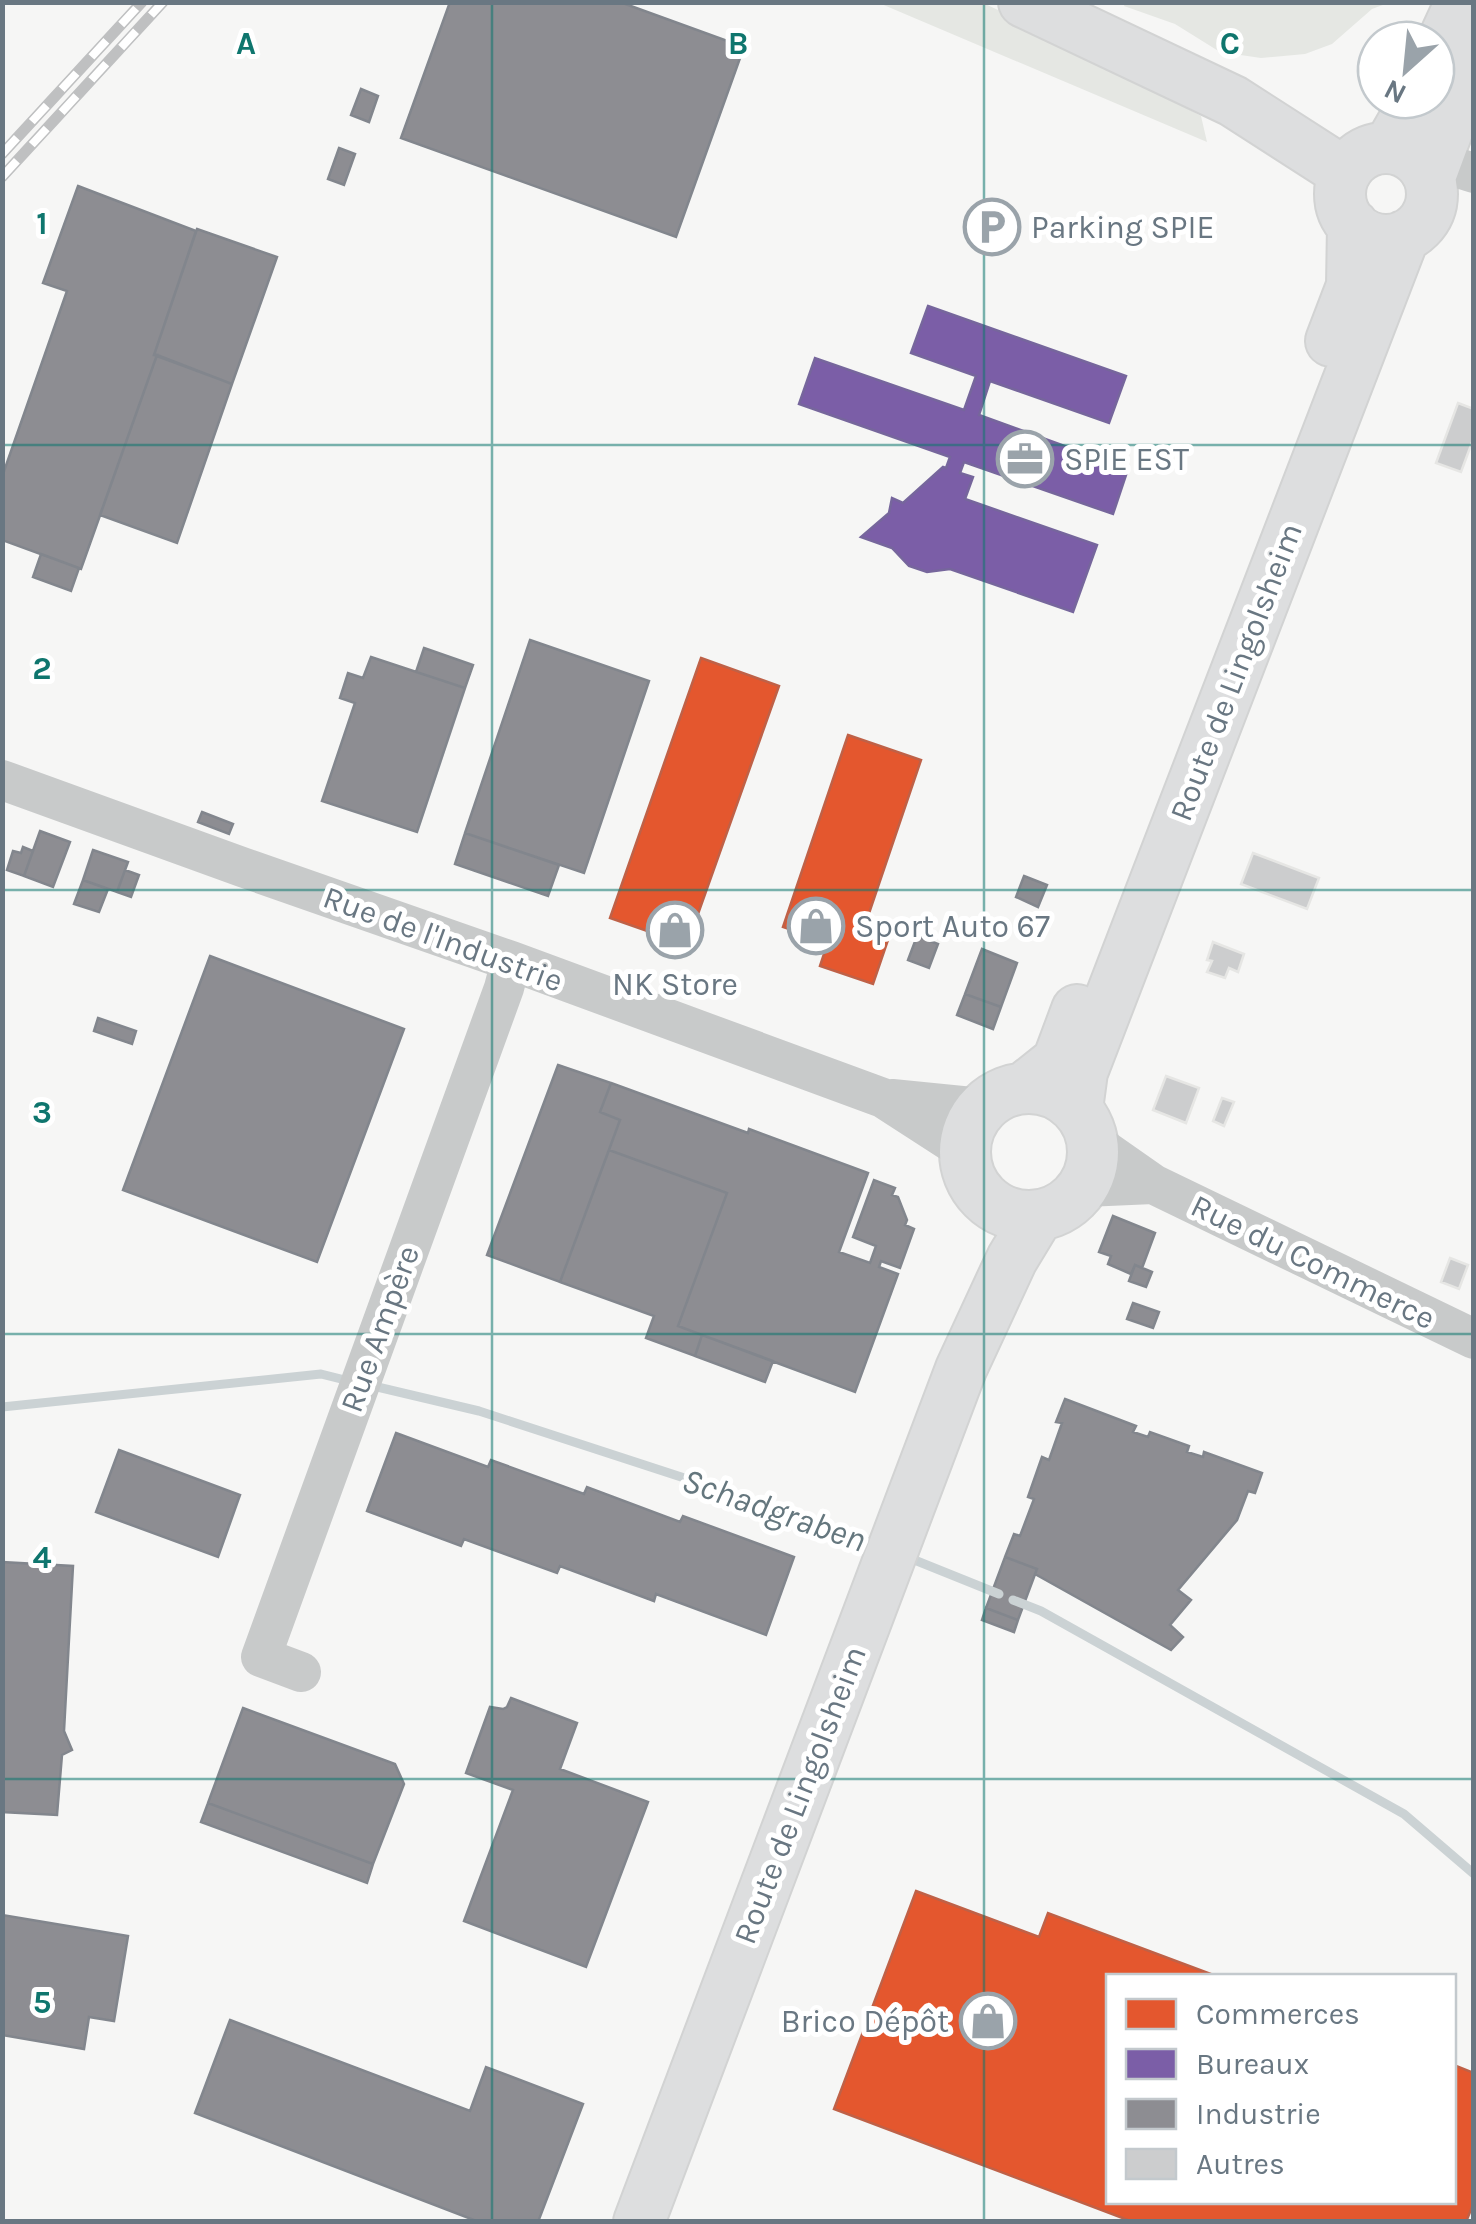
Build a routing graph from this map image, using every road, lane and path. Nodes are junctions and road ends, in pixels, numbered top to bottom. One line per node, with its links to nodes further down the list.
1 (1024, 2): 6 (main road)
2 (1474, 58): 5 (main road)
3 (1405, 120): 4 (main road)
4 (1389, 148): 5 (main road); 6 (main road)
5 (1446, 171): 8 (main road)
6 (1345, 173): 7 (main road)
7 (1352, 225): 8 (main road); 11 (main road, Route de Lingolsheim)
8 (1404, 236): 12 (main road, Route de Lingolsheim)
9 (2, 780): 10 (street, Rue de l'Industrie)
10 (512, 961): 11 (street, Rue de l'Industrie); 17 (street, Rue Ampère)
11 (990, 1116): 12 (main road); 13 (main road)
12 (1085, 1146): 14 (main road); 15 (street, Rue du Commerce)
13 (989, 1203): 14 (main road); 16 (main road)
14 (1038, 1216): 16 (main road)
15 (1474, 1339)
16 (961, 1369): 18 (main road, Route de Lingolsheim)
17 (301, 1672)
18 (638, 2222)

